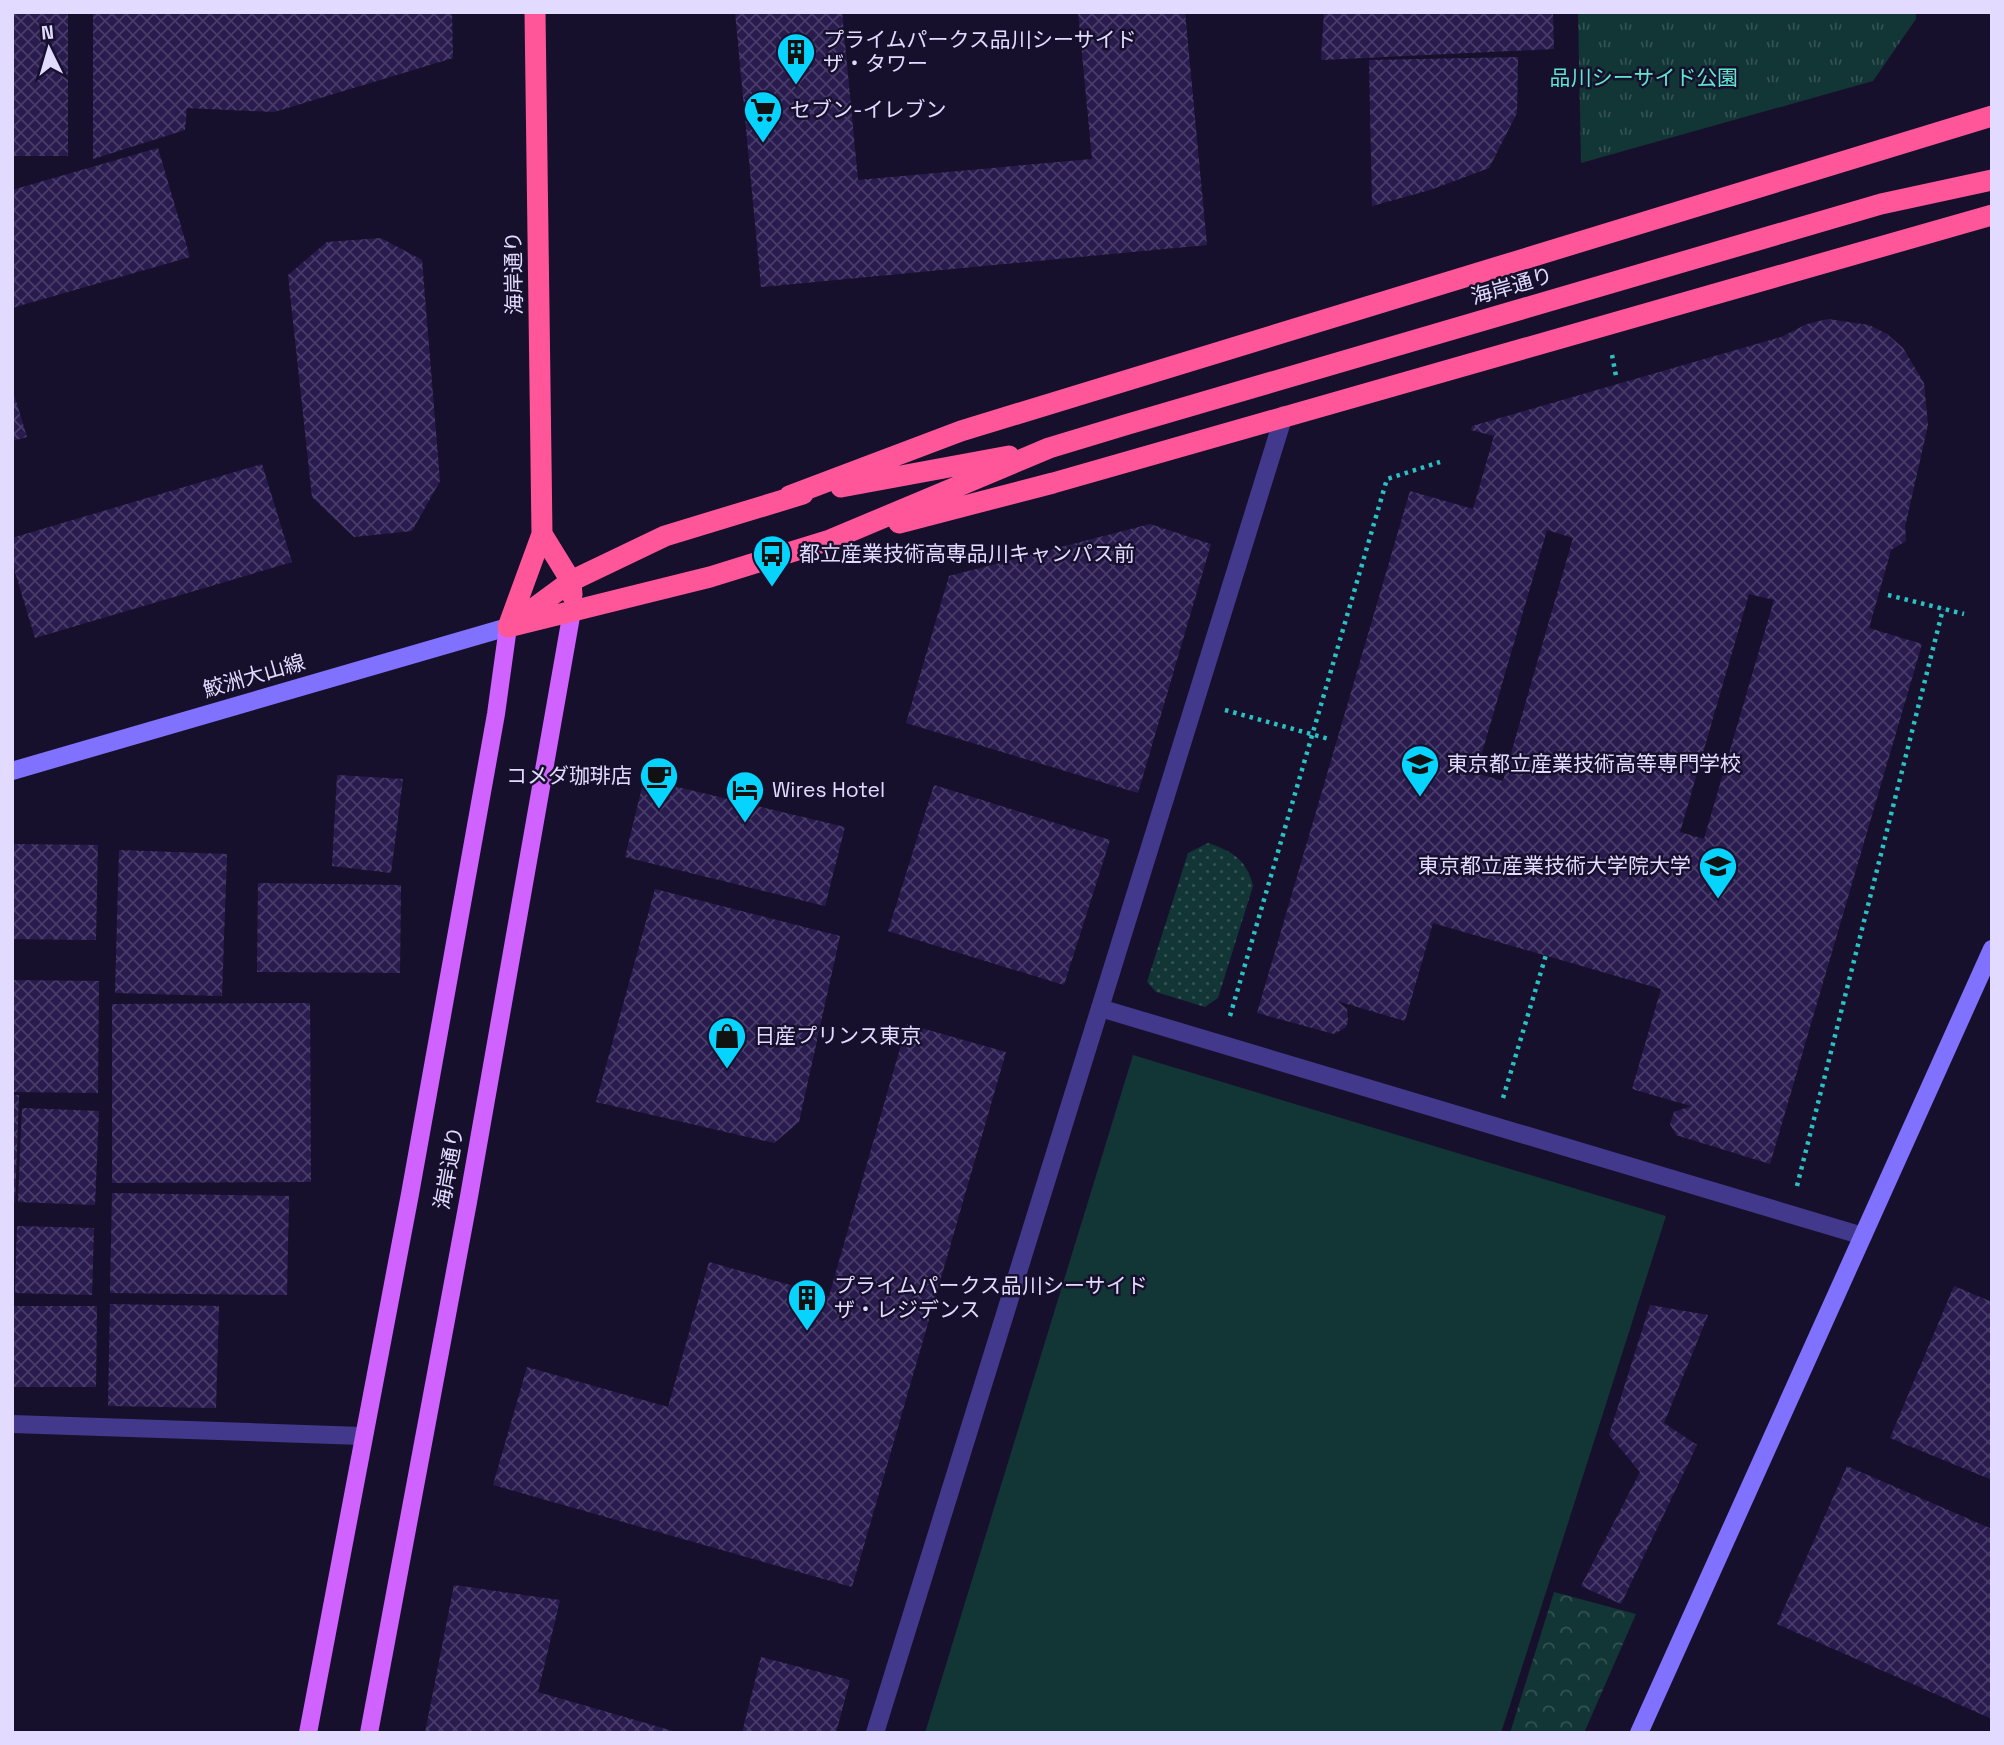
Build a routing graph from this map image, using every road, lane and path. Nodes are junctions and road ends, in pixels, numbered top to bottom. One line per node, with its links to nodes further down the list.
1 (535, 12): 9 (highway, 海岸通り)
2 (1992, 116): 8 (highway)
3 (1992, 180): 6 (highway, 海岸通り)
4 (1992, 215): 5 (highway)
5 (1284, 415): 10 (highway); 23 (street)
6 (1049, 448): 8 (highway, 海岸通り); 10 (highway, 海岸通り)
7 (1440, 461): 18 (path)
8 (789, 496): 11 (highway, 海岸通り)
9 (542, 534): 11 (highway); 16 (highway, 海岸通り)
10 (830, 540): 14 (highway, 海岸通り)
11 (572, 581): 14 (highway, 海岸通り); 16 (highway, 海岸通り)
12 (1888, 595): 13 (path)
13 (1943, 609): 15 (path); 26 (path)
14 (572, 611): 16 (highway, 海岸通り); 31 (main road, 海岸通り)
15 (1964, 614)
16 (508, 628): 20 (street, 鮫洲大山線); 29 (main road, 海岸通り)
17 (1214, 707): 18 (path)
18 (1314, 734): 19 (path); 24 (path)
19 (1329, 739)
20 (12, 771)
21 (1992, 949): 27 (street)
22 (1546, 955): 25 (path)
23 (1100, 1008): 24 (street); 32 (street)
24 (1222, 1044): 25 (street)
25 (1494, 1126): 26 (street)
26 (1789, 1214): 27 (street)
27 (1863, 1236): 33 (street)
28 (12, 1424): 29 (street)
29 (362, 1436): 30 (main road, 海岸通り)
30 (309, 1733)
31 (369, 1733)
32 (875, 1733)
33 (1639, 1733)

